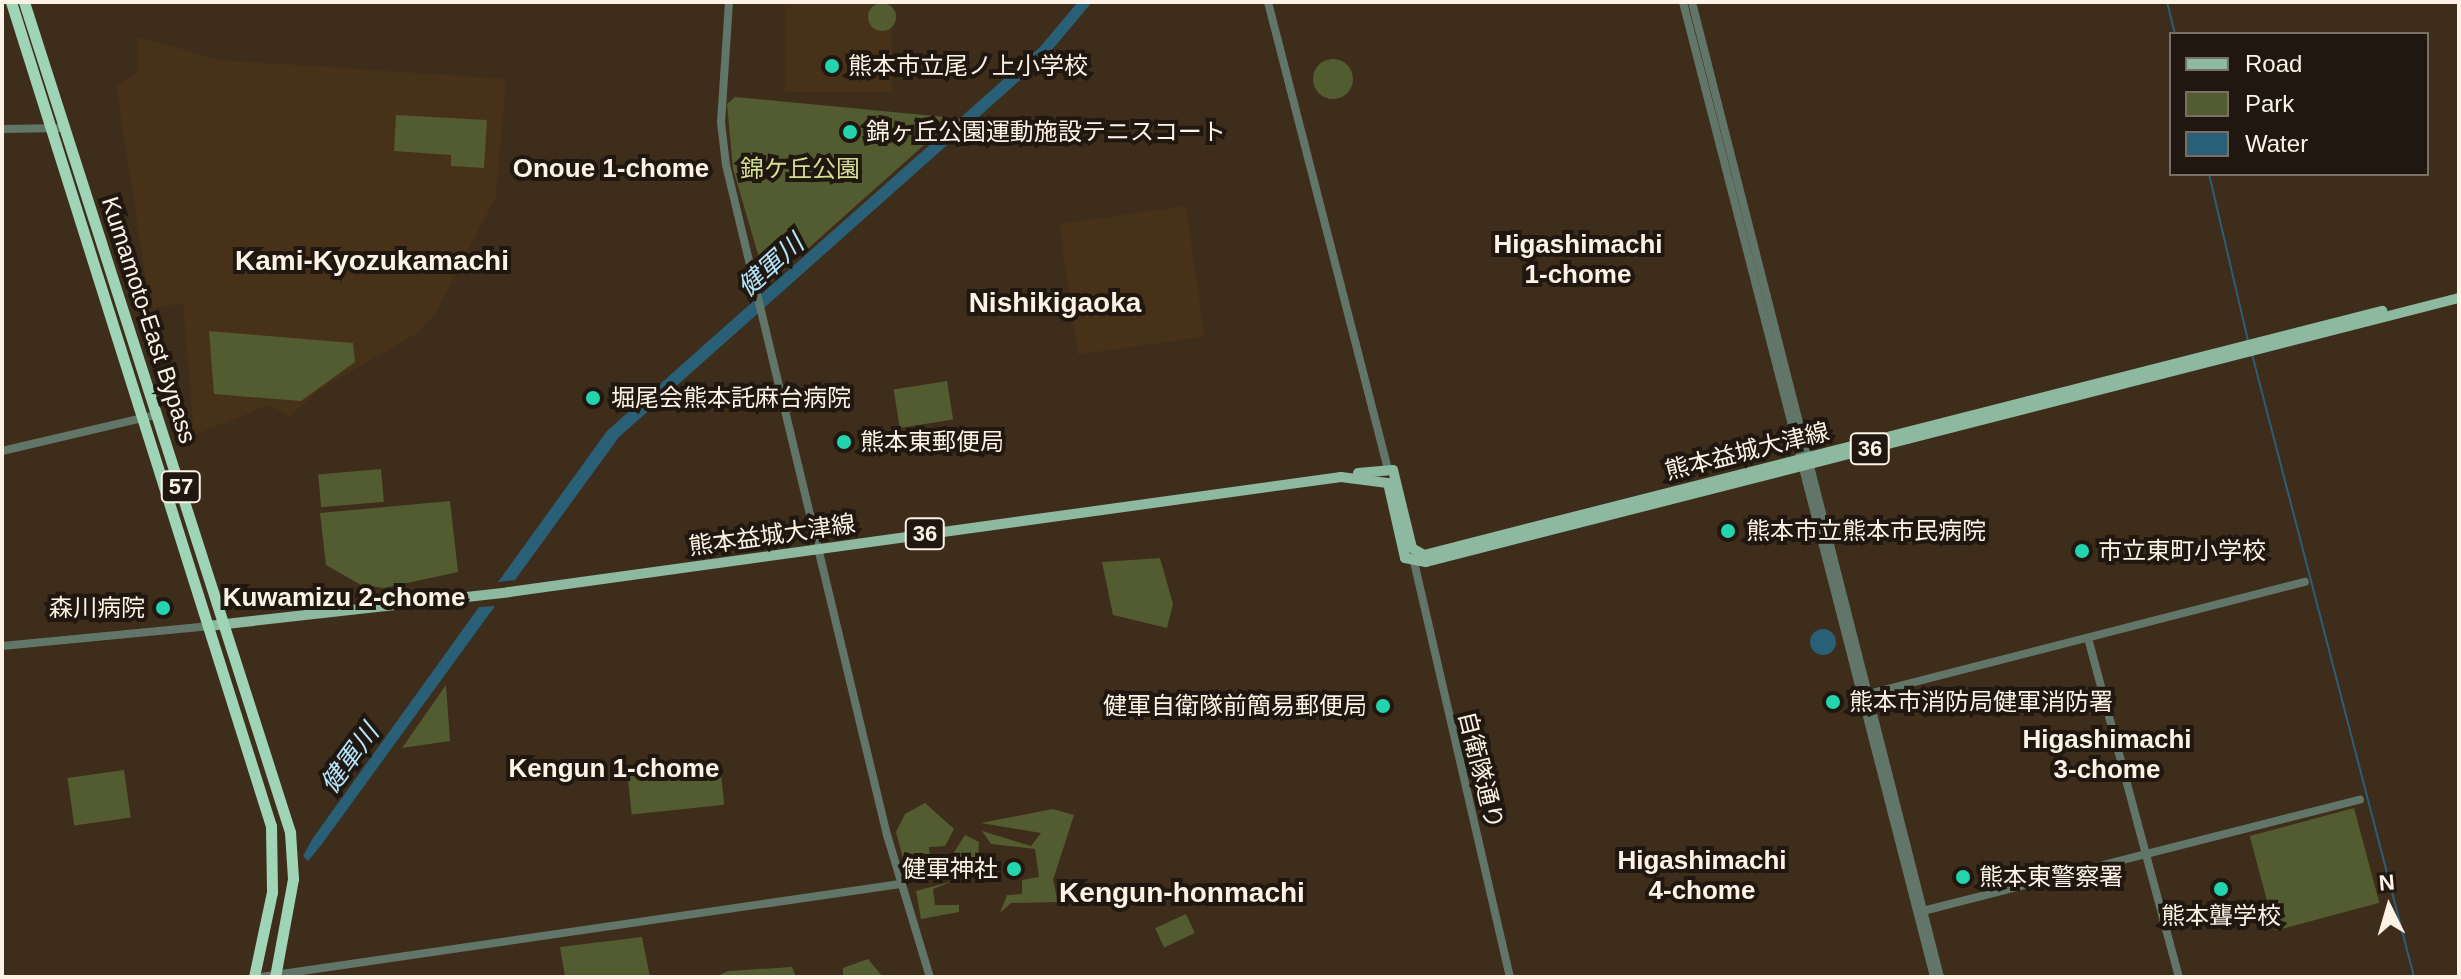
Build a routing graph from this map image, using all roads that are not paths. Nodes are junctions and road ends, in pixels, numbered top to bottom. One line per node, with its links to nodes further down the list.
1 (11, 2): 7 (highway, Kumamoto-East Bypass / 57)
2 (24, 2): 8 (highway, Kumamoto-East Bypass / 57)
3 (729, 2): 20 (street)
4 (1268, 2): 16 (street)
5 (1683, 2): 15 (street)
6 (1692, 2): 15 (street)
7 (52, 128): 8 (street); 9 (street); 13 (highway, Kumamoto-East Bypass / 57)
8 (65, 128): 12 (highway, Kumamoto-East Bypass / 57)
9 (2, 129)
10 (2459, 292): 15 (main road, 熊本益城大津線 / 36)
11 (2459, 298): 15 (main road, 熊本益城大津線 / 36)
12 (156, 415): 13 (street); 23 (highway, Kumamoto-East Bypass / 57)
13 (143, 419): 14 (street); 24 (highway, Kumamoto-East Bypass / 57)
14 (2, 451)
15 (1806, 461): 19 (main road, 熊本益城大津線 / 36); 21 (main road, 熊本益城大津線 / 36); 27 (street)
16 (1387, 467): 17 (main road, 熊本益城大津線 / 36); 18 (main road); 19 (main road)
17 (1341, 477): 18 (main road, 熊本益城大津線 / 36); 20 (main road, 熊本益城大津線 / 36)
18 (1388, 483): 21 (main road)
19 (1412, 548): 21 (street)
20 (820, 550): 23 (main road, 熊本益城大津線 / 36); 30 (street)
21 (1411, 568): 36 (street, 自衛隊通り)
22 (2305, 582): 25 (street)
23 (226, 624): 24 (main road, 熊本益城大津線 / 36); 32 (highway, Kumamoto-East Bypass / 57)
24 (208, 626): 26 (street); 33 (highway, Kumamoto-East Bypass / 57)
25 (2088, 638): 27 (street); 29 (street)
26 (2, 646)
27 (1866, 695): 31 (street)
28 (2360, 800): 29 (street)
29 (2147, 855): 31 (street); 39 (street)
30 (900, 884): 32 (street); 35 (street)
31 (1920, 912): 37 (street); 38 (street)
32 (275, 976): 34 (street)
33 (254, 977)
34 (261, 977)
35 (930, 977)
36 (1510, 977)
37 (1934, 977)
38 (1940, 977)
39 (2179, 977)

